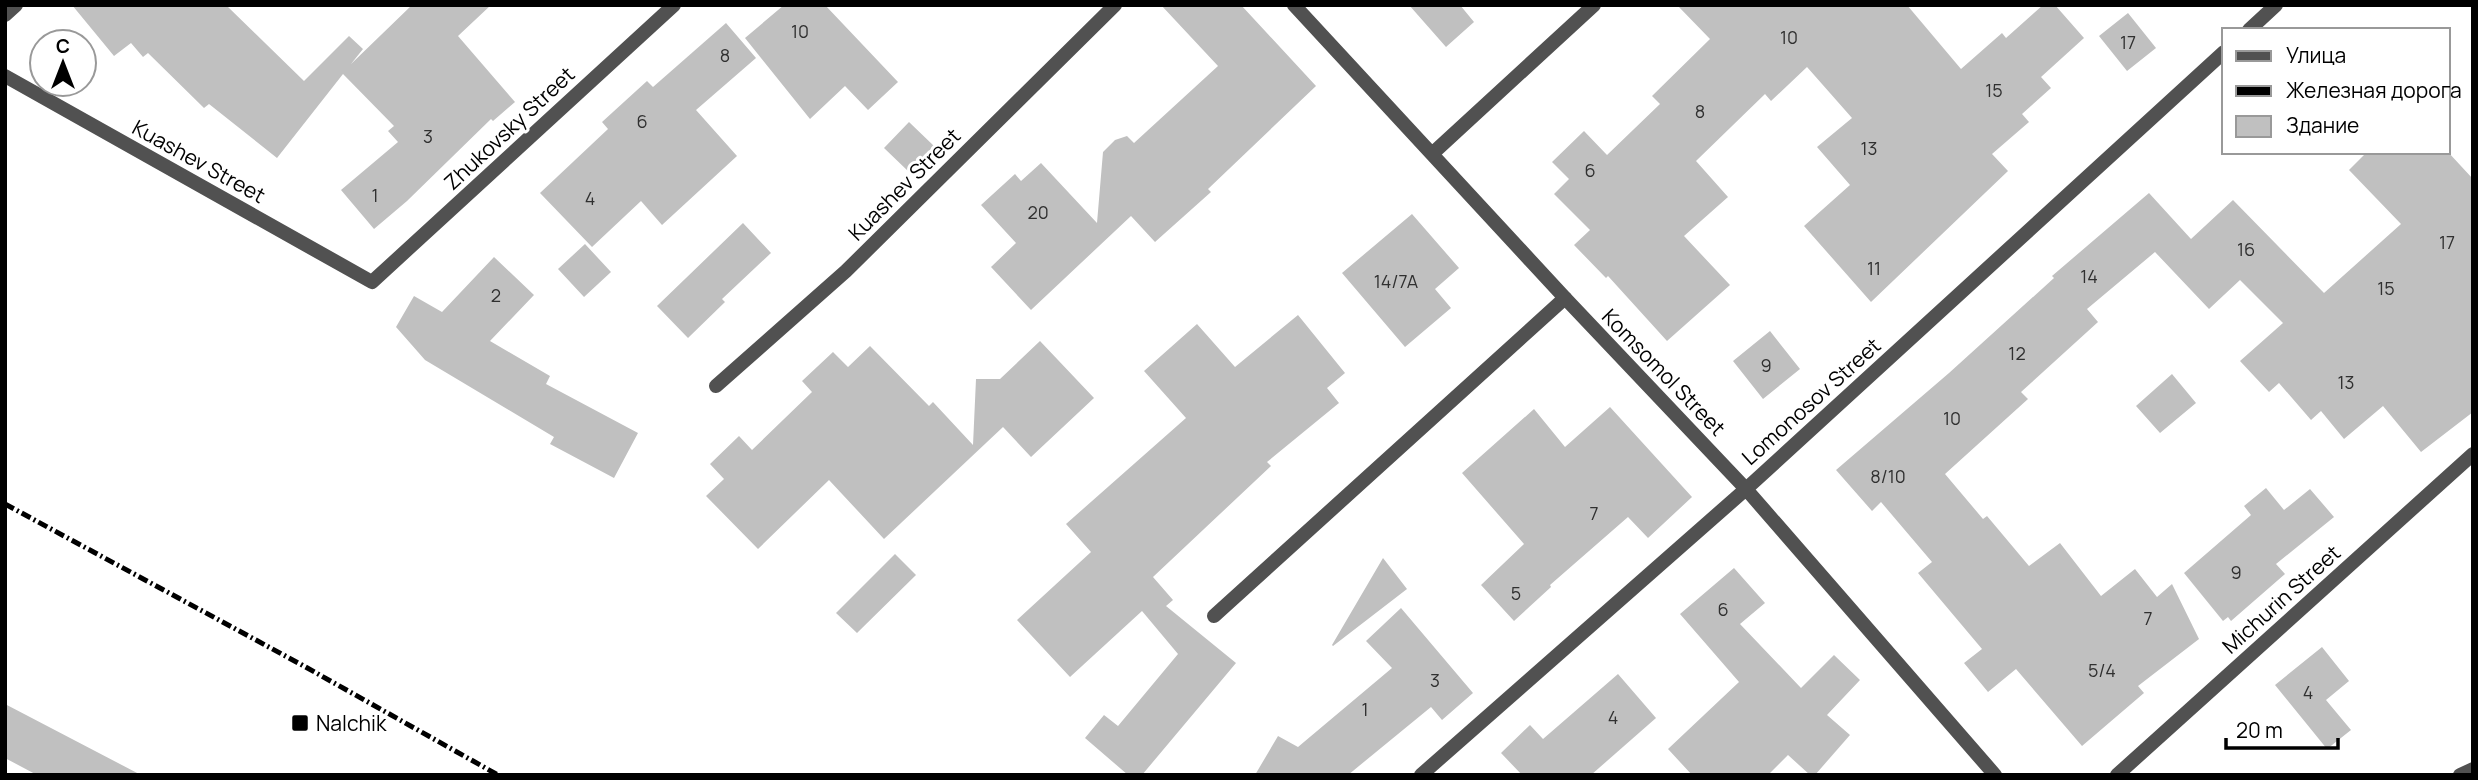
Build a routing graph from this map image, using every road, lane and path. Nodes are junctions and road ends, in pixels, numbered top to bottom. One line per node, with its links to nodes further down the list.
1 (16, 5): 7 (street)
2 (674, 5): 12 (street, Zhukovsky Street)
3 (1115, 5): 14 (street, Kuashev Street)
4 (1294, 5): 11 (street, Komsomol Street)
5 (1594, 5): 11 (street)
6 (2276, 5): 8 (street)
7 (5, 15)
8 (2251, 28)
9 (2222, 54): 16 (street, Lomonosov Street)
10 (5, 76): 12 (street, Kuashev Street)
11 (1433, 154): 13 (street, Komsomol Street)
12 (372, 282)
13 (1565, 298): 16 (street, Komsomol Street); 17 (street)
14 (716, 386)
15 (2473, 454): 21 (street, Michurin Street)
16 (1746, 489): 19 (street, Lomonosov Street); 20 (street, Komsomol Street)
17 (1214, 616)
18 (2473, 769): 22 (street)
19 (1421, 775)
20 (1995, 775)
21 (2117, 775)
22 (2460, 775)

